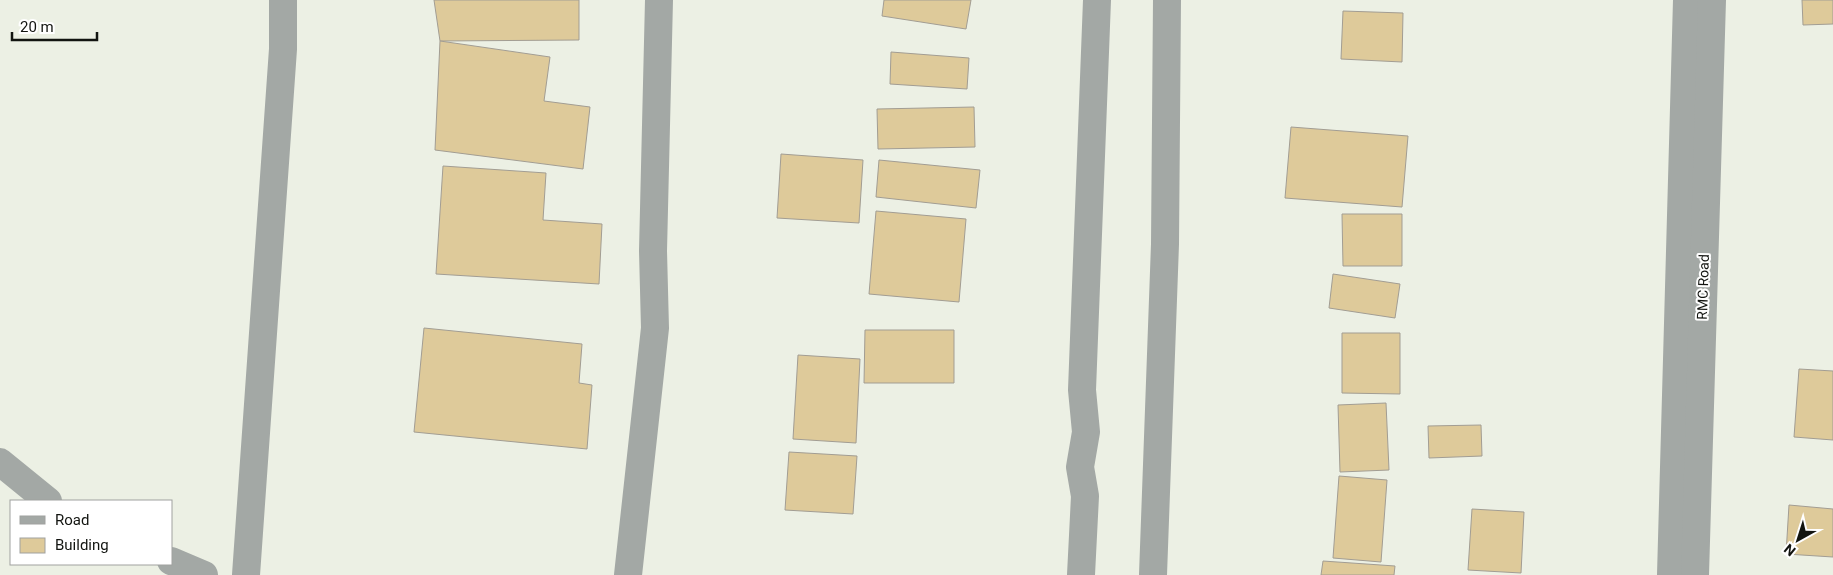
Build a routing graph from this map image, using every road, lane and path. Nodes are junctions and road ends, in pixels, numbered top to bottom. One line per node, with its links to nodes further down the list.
1 (283, 0): 11 (street)
2 (659, 0): 12 (street)
3 (1097, 0): 13 (street)
4 (1167, 0): 14 (street)
5 (1688, 0): 15 (street, RMC Road)
6 (1712, 0): 16 (street, RMC Road)
7 (0, 462): 8 (street)
8 (47, 500)
9 (172, 561): 10 (street)
10 (204, 575)
11 (246, 575)
12 (628, 575)
13 (1081, 575)
14 (1153, 575)
15 (1672, 575)
16 (1695, 575)

